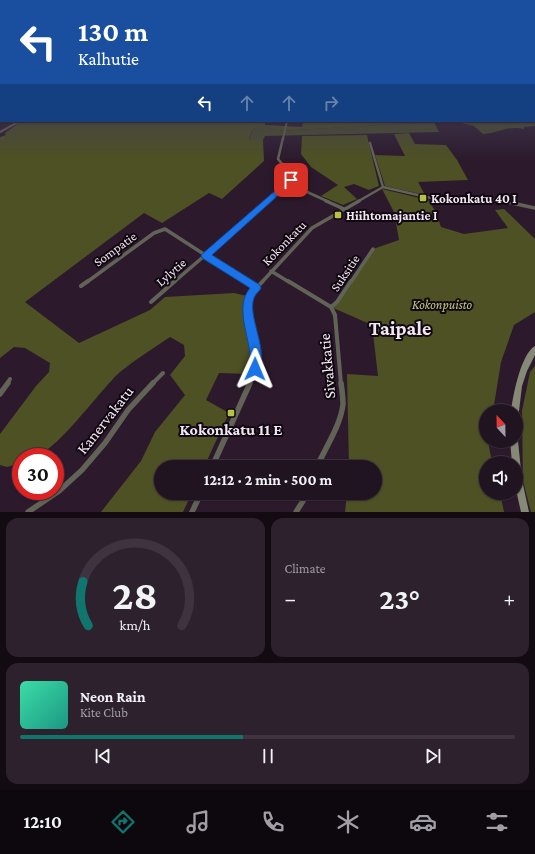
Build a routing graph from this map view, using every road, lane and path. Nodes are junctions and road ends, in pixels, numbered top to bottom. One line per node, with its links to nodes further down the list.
1 (18, 122): 3 (street)
2 (287, 122): 5 (street)
3 (0, 132)
4 (370, 142): 6 (street)
5 (294, 178): 8 (street); 10 (street, Lylytie)
6 (383, 187): 7 (street); 8 (street, Kokonkatu)
7 (535, 208)
8 (344, 209): 11 (street, Kokonkatu)
9 (373, 248): 15 (street, Suksitie)
10 (205, 255): 12 (street, Sompatie); 13 (street); 14 (street, Lylytie)
11 (272, 271): 13 (street, Kokonkatu); 15 (street)
12 (81, 286)
13 (256, 288): 22 (street, Kokonkatu)
14 (151, 302)
15 (331, 307): 23 (street, Sivakkatie)
16 (535, 349): 20 (street)
17 (163, 373): 26 (street, Kanervakatu)
18 (10, 379): 19 (street)
19 (0, 394)
20 (516, 404)
21 (515, 448): 29 (street)
22 (215, 460)
23 (320, 460)
24 (198, 500): 27 (street)
25 (304, 500): 28 (street)
26 (28, 512)
27 (192, 512)
28 (296, 512)
29 (525, 512)

